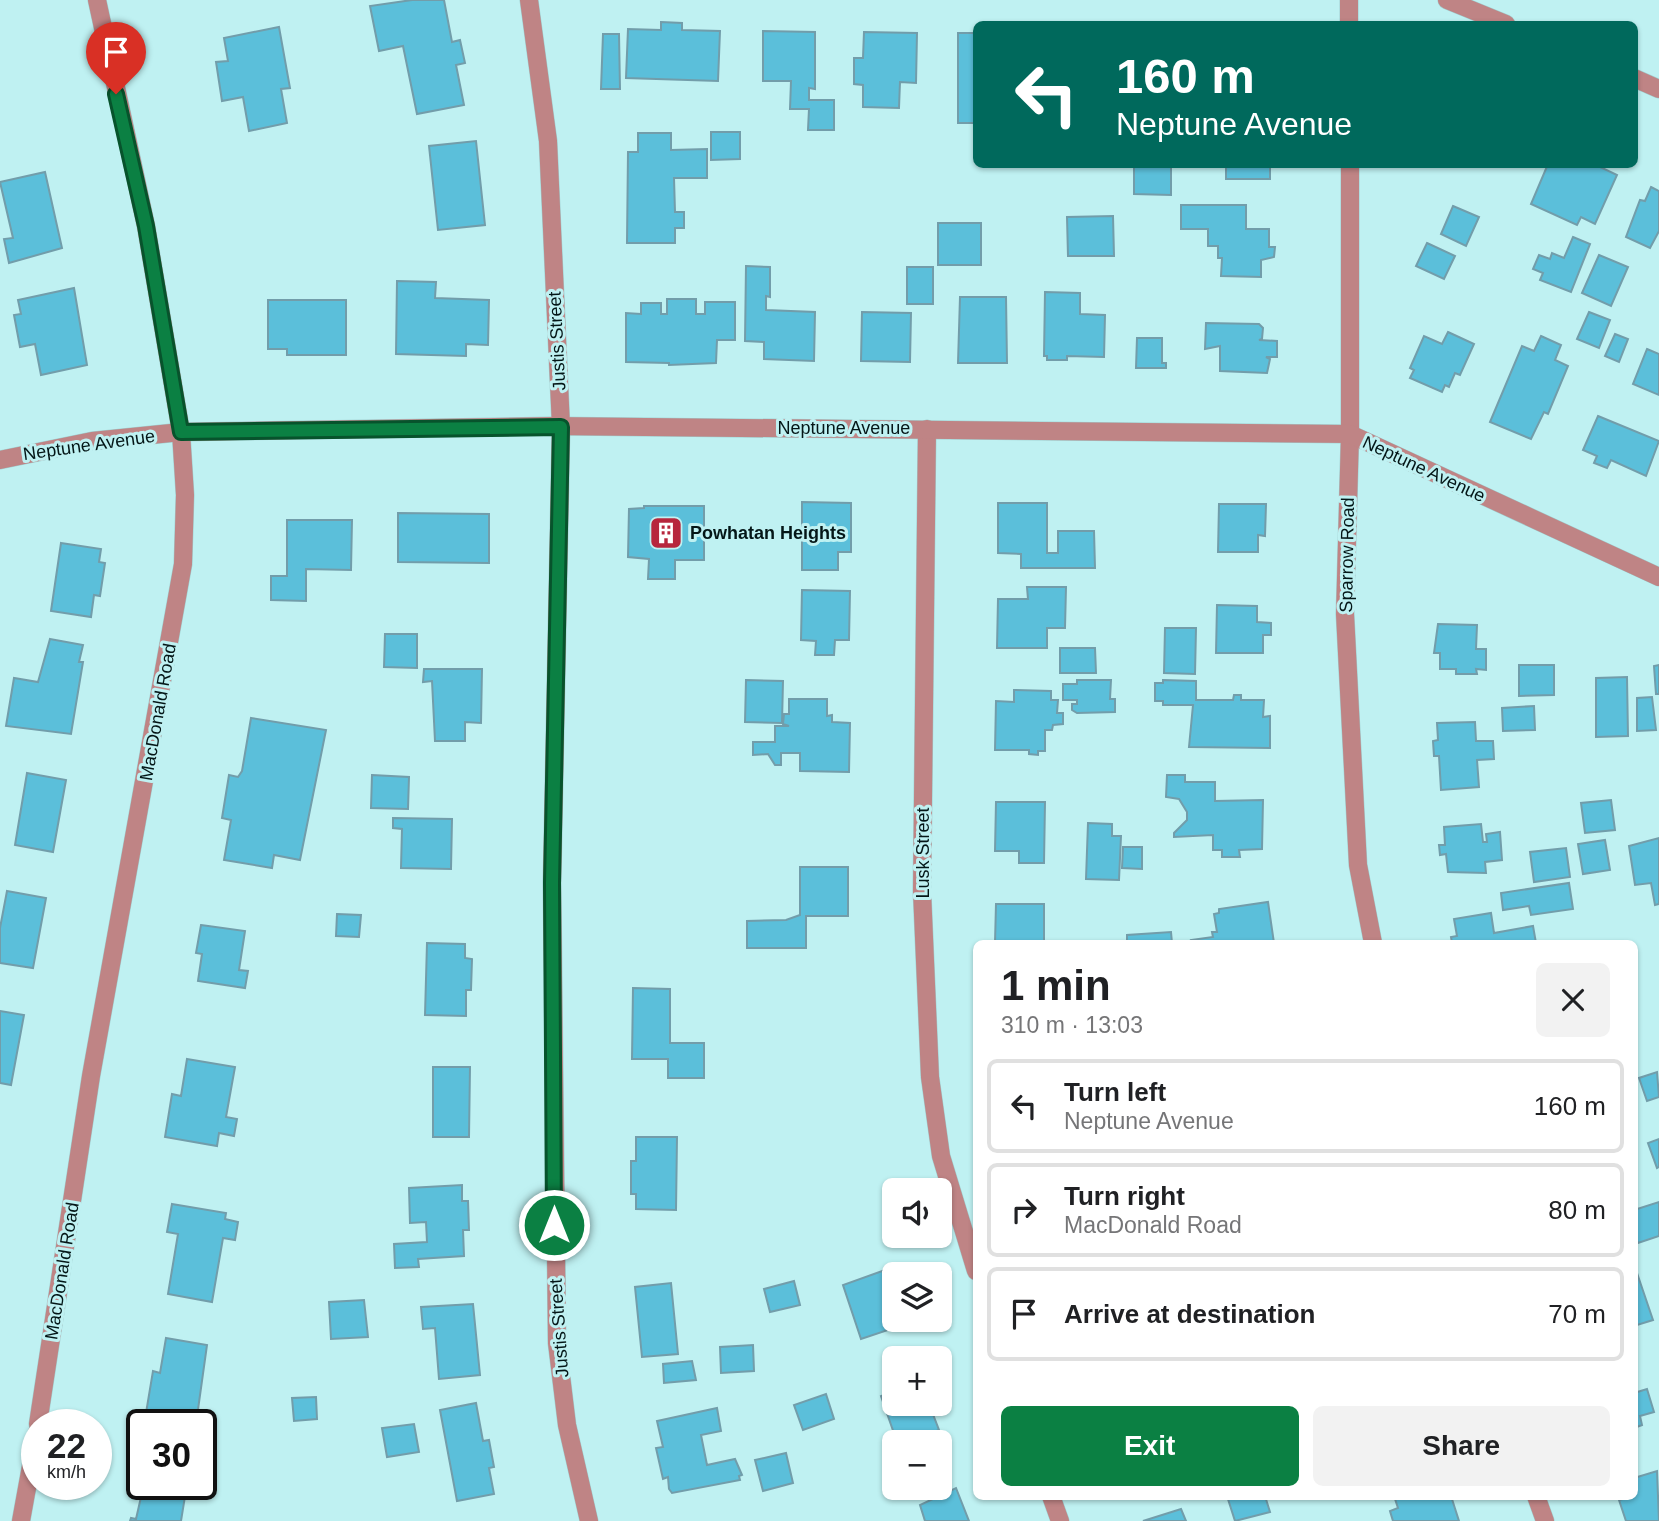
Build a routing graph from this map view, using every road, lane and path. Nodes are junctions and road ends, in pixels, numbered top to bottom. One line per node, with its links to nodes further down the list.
1 (97, 0): 12 (street, MacDonald Road)
2 (529, 0): 10 (street, Justis Street)
3 (1349, 0): 5 (street)
4 (1447, 0): 6 (street)
5 (1349, 21)
6 (1499, 21)
7 (1638, 80): 8 (street)
8 (1659, 89)
9 (1350, 168): 13 (street, Sparrow Road)
10 (561, 427): 11 (street, Neptune Avenue); 12 (street, Neptune Avenue); 23 (street, Justis Street)
11 (927, 429): 13 (street, Neptune Avenue); 17 (street, Lusk Street)
12 (181, 432): 14 (street, Neptune Avenue); 18 (street, MacDonald Road)
13 (1350, 435): 15 (street, Neptune Avenue); 16 (street, Sparrow Road)
14 (0, 460)
15 (1659, 577)
16 (1372, 940)
17 (973, 1260)
18 (40, 1409)
19 (25, 1500): 22 (street)
20 (1052, 1500): 24 (street)
21 (1537, 1500): 25 (street)
22 (21, 1521)
23 (589, 1521)
24 (1060, 1521)
25 (1545, 1521)

